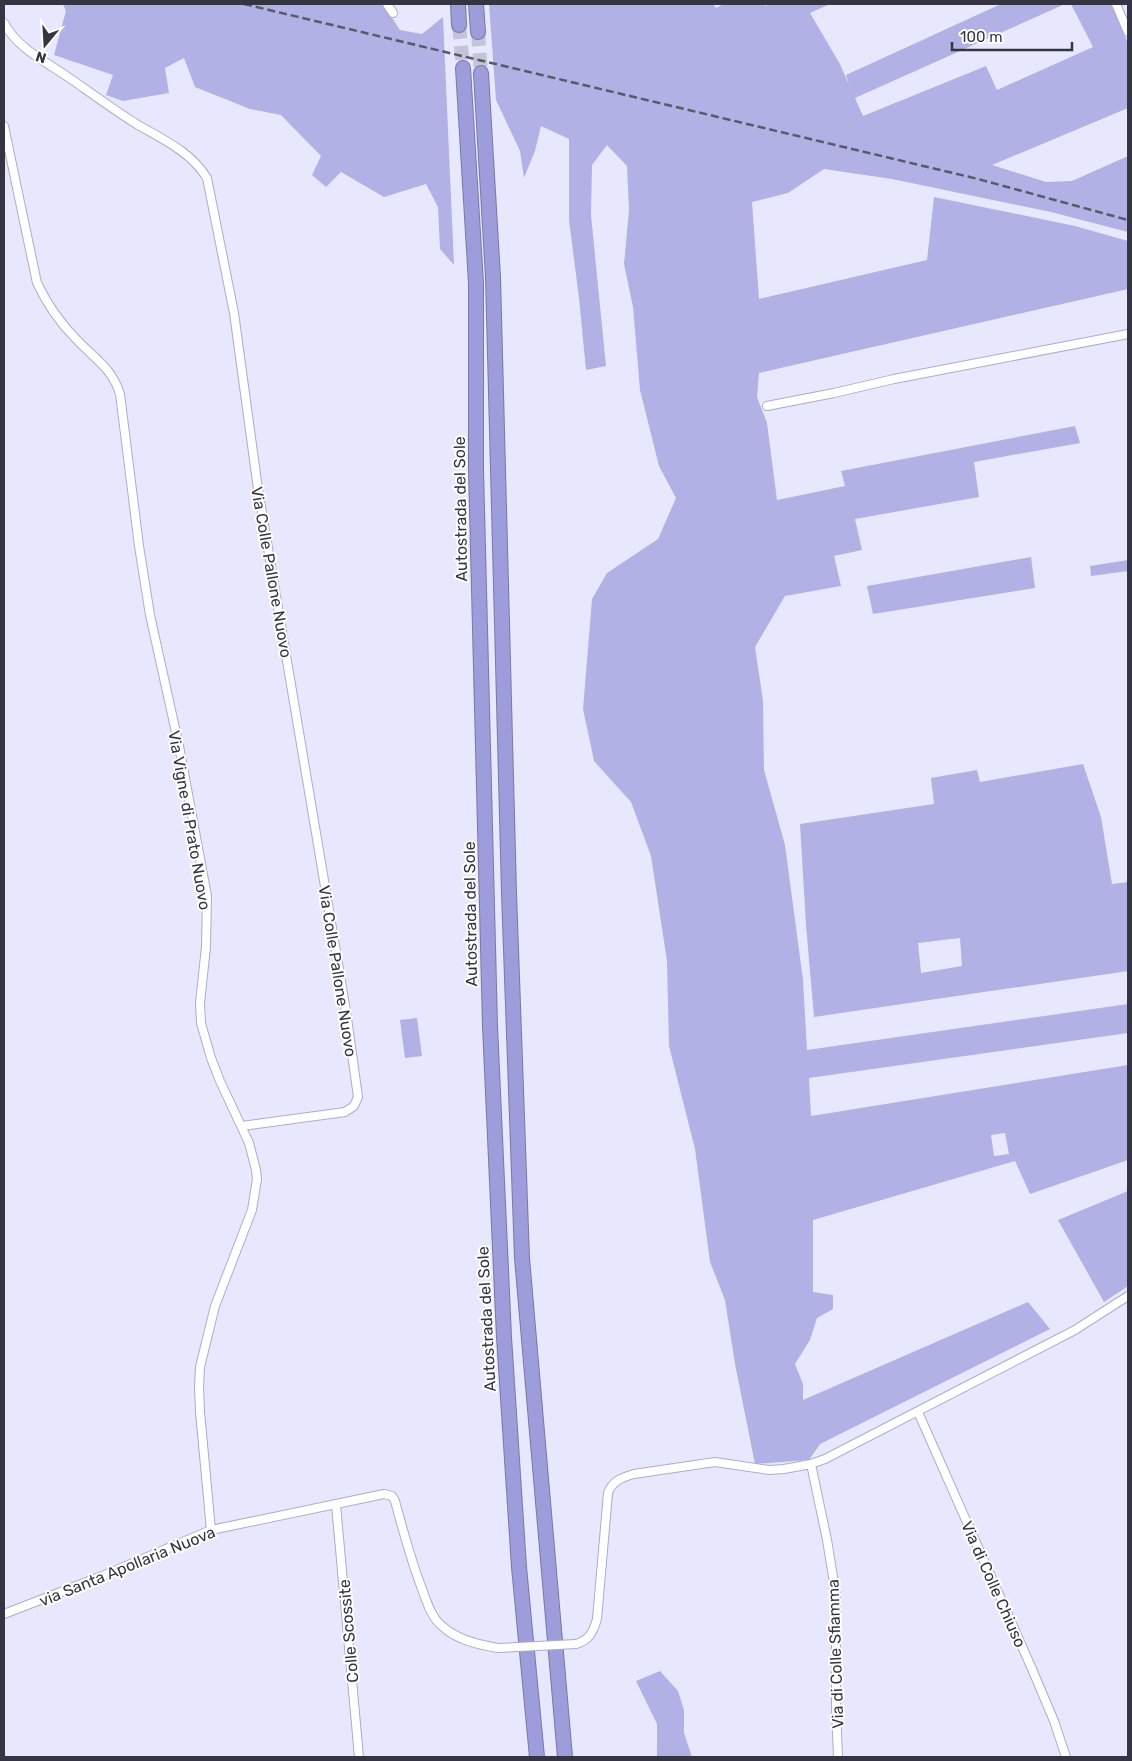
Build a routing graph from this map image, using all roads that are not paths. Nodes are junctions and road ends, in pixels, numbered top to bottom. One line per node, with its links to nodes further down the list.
1 (387, 4): 5 (street)
2 (458, 4): 7 (highway)
3 (476, 4): 8 (highway)
4 (1116, 4): 9 (street)
5 (393, 13)
6 (4, 23): 15 (street, Via Colle Pallone Nuovo)
7 (460, 25)
8 (478, 32)
9 (1128, 32)
10 (463, 68): 23 (highway, Autostrada del Sole)
11 (481, 73): 24 (highway)
12 (4, 126): 15 (street, Via Vigne di Prato Nuovo)
13 (1128, 334): 14 (street)
14 (767, 406)
15 (242, 1126): 20 (street, Via Vigne di Prato Nuovo)
16 (1128, 1296): 17 (street)
17 (918, 1412): 18 (street); 26 (street, Via di Colle Chiuso)
18 (811, 1464): 19 (street, via Santa Apollaria Nuova, bridge); 25 (street, Via di Colle Sfiamma)
19 (336, 1505): 20 (street, via Santa Apollaria Nuova); 22 (street, Colle Scossite)
20 (211, 1530): 21 (street, via Santa Apollaria Nuova)
21 (4, 1614)
22 (359, 1757)
23 (537, 1757)
24 (565, 1757)
25 (838, 1757)
26 (1066, 1757)

